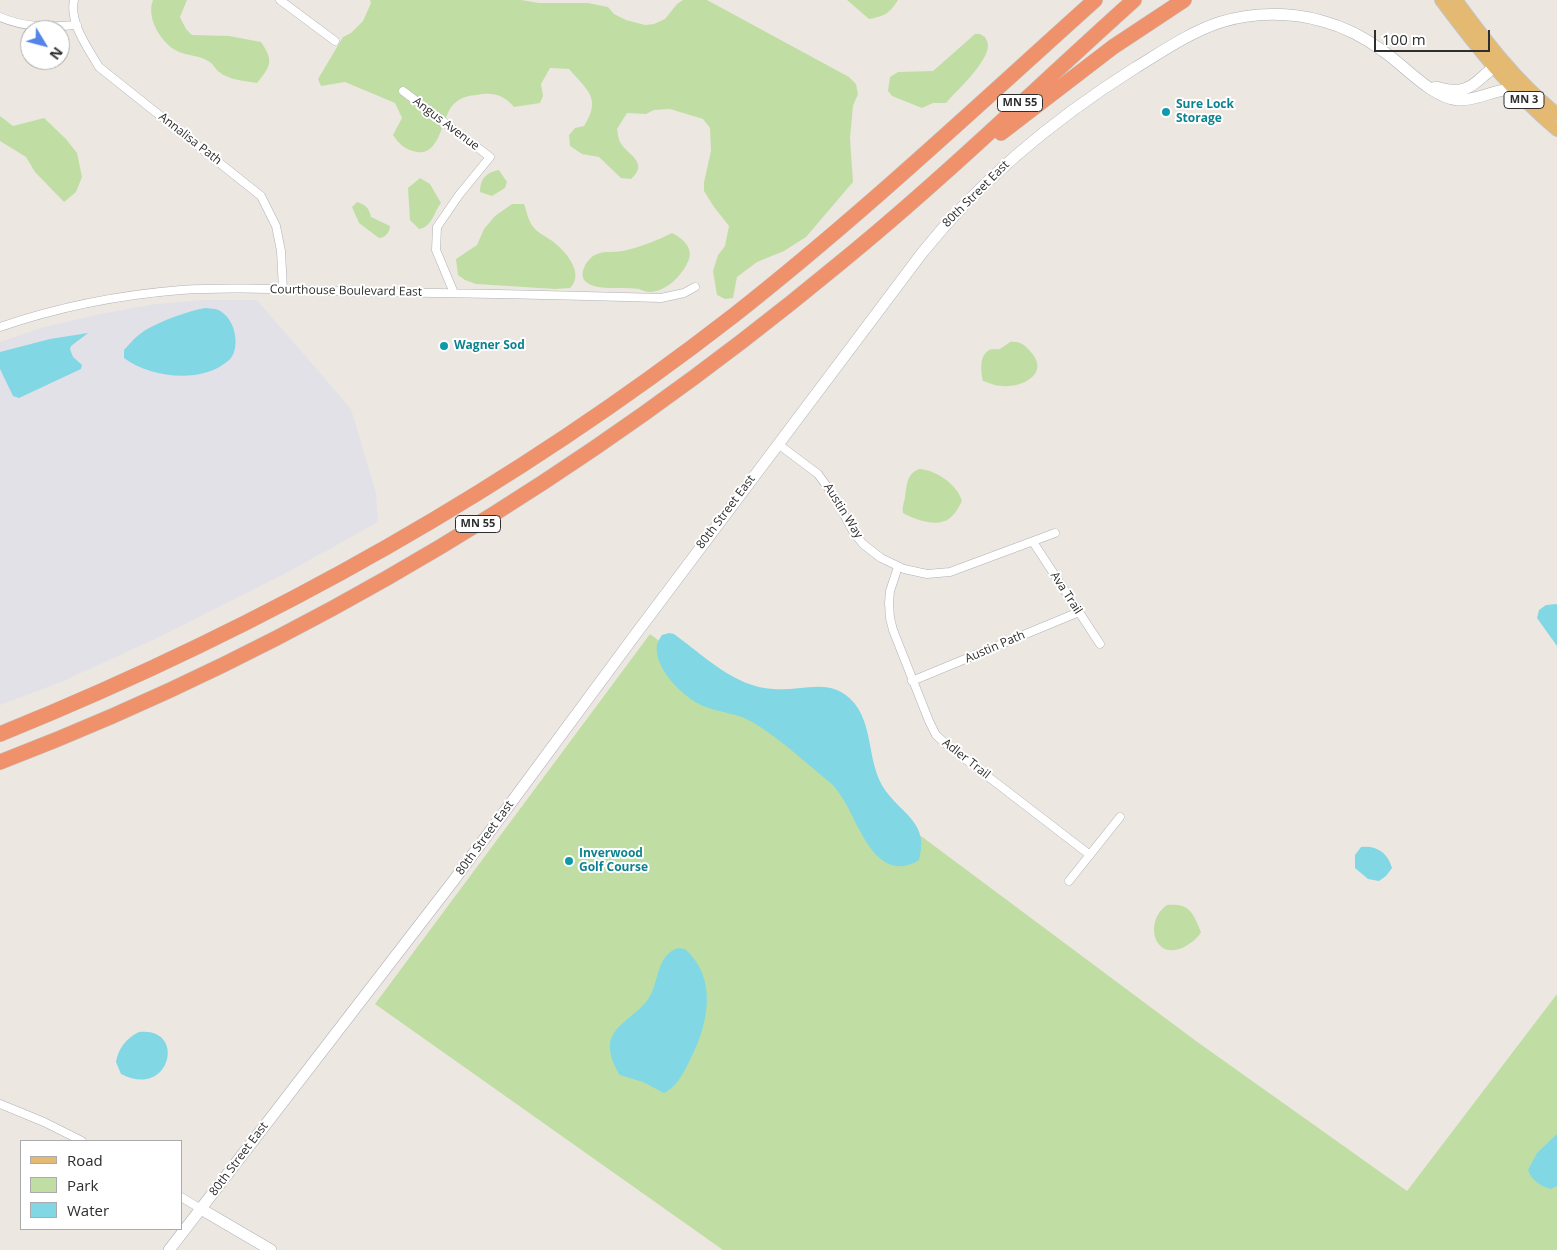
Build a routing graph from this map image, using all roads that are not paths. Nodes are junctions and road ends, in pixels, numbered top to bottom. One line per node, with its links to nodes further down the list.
1 (74, 0): 10 (street, Annalisa Path)
2 (280, 0): 11 (street)
3 (1078, 0): 19 (highway)
4 (1095, 0): 19 (highway, MN 55)
5 (1134, 0): 20 (highway, MN 55)
6 (1184, 0): 20 (highway)
7 (1441, 0): 12 (main road, MN 3)
8 (1456, 0): 13 (main road, MN 3)
9 (0, 17): 10 (street)
10 (76, 25): 22 (street, Annalisa Path)
11 (335, 41)
12 (1494, 68): 13 (street); 14 (street, 80th Street East); 15 (main road, MN 3)
13 (1514, 73): 17 (main road, MN 3)
14 (1421, 80): 15 (street, 80th Street East); 25 (street, 80th Street East)
15 (1514, 89): 18 (main road, MN 3)
16 (403, 92): 23 (street, Angus Avenue)
17 (1557, 114)
18 (1557, 130)
19 (894, 181): 32 (highway, MN 55)
20 (907, 206): 33 (highway, MN 55)
21 (695, 286): 23 (street, Courthouse Boulevard East)
22 (283, 290): 23 (street, Courthouse Boulevard East); 24 (street, Courthouse Boulevard East)
23 (454, 293)
24 (0, 327)
25 (778, 444): 28 (street, Austin Way); 40 (street, 80th Street East)
26 (1055, 533): 27 (street, Austin Way)
27 (1033, 542): 28 (street, Austin Way); 29 (street, Ava Trail)
28 (898, 567): 31 (street, Adler Trail)
29 (1079, 612): 30 (street, Ava Trail); 31 (street, Austin Path)
30 (1100, 644)
31 (912, 681): 35 (street, Adler Trail)
32 (0, 734)
33 (0, 762)
34 (1120, 817): 35 (street)
35 (1090, 855): 36 (street)
36 (1069, 881)
37 (0, 1104): 38 (street)
38 (80, 1140)
39 (182, 1198): 40 (street)
40 (201, 1209): 41 (street, 80th Street East); 42 (street)
41 (169, 1250)
42 (271, 1250)

